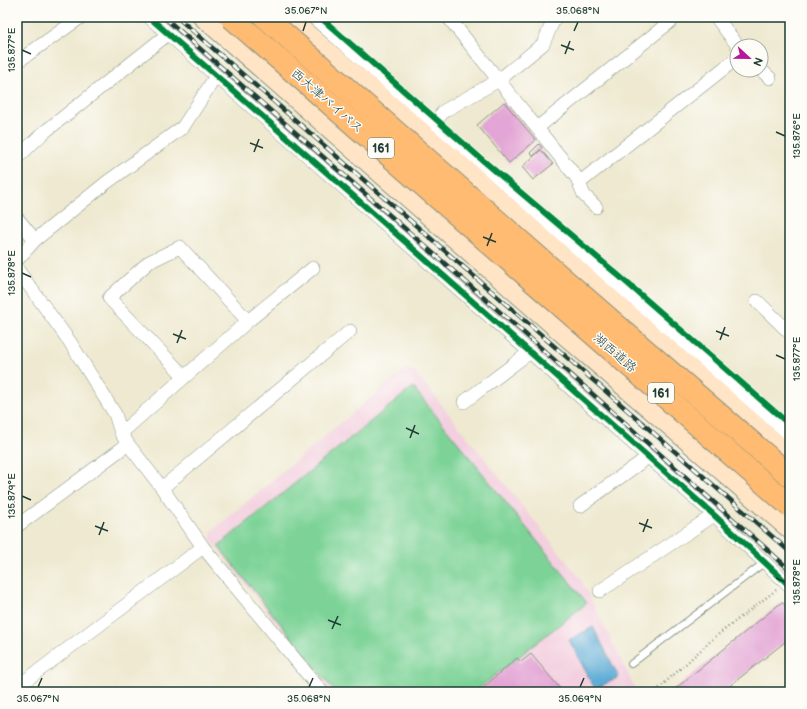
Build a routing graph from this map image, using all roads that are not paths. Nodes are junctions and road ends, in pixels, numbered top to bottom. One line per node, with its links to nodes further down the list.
1 (80, 17): 14 (street)
2 (149, 17): 12 (street)
3 (202, 17): 25 (street)
4 (231, 17): 32 (highway, 西大津バイパス / 161, bridge)
5 (265, 17): 29 (highway, 西大津バイパス / 161, bridge)
6 (288, 17): 18 (street)
7 (313, 17): 18 (street)
8 (448, 17): 17 (street)
9 (555, 17): 17 (street)
10 (676, 17): 20 (street)
11 (716, 17): 13 (street)
12 (168, 34): 16 (street); 21 (street)
13 (732, 38)
14 (17, 62)
15 (729, 64): 23 (street)
16 (216, 76): 27 (street); 39 (street)
17 (499, 80): 19 (street); 20 (street)
18 (419, 114): 19 (street); 22 (street)
19 (434, 123): 22 (street)
20 (537, 128): 23 (street)
21 (17, 158)
22 (474, 163): 25 (street); 33 (street)
23 (579, 183): 24 (street)
24 (596, 207)
25 (421, 209): 38 (street)
26 (17, 218): 27 (street)
27 (35, 240): 28 (street)
28 (17, 260)
29 (546, 264): 46 (highway, 湖西道路 / 161, bridge)
30 (313, 268): 35 (street)
31 (17, 269): 43 (street)
32 (532, 280): 49 (highway, 湖西道路 / 161, bridge)
33 (611, 282): 38 (street); 42 (street); 44 (street)
34 (757, 301): 37 (street)
35 (248, 321): 40 (street); 40 (street)
36 (350, 331): 47 (street)
37 (790, 333)
38 (564, 336): 52 (street)
39 (530, 352): 41 (street); 45 (street)
40 (184, 376): 43 (street)
41 (464, 402)
42 (788, 431)
43 (125, 438): 47 (street); 51 (street)
44 (790, 455)
45 (648, 456): 48 (street); 50 (street)
46 (790, 476)
47 (162, 488): 53 (street)
48 (580, 506)
49 (790, 506)
50 (714, 514): 54 (street); 56 (street)
51 (17, 526)
52 (790, 530)
53 (203, 547): 58 (street); 60 (street)
54 (765, 562): 55 (street); 57 (lane)
55 (788, 584)
56 (600, 591)
57 (631, 664)
58 (17, 688): 59 (street)
59 (19, 692)
60 (322, 692)

